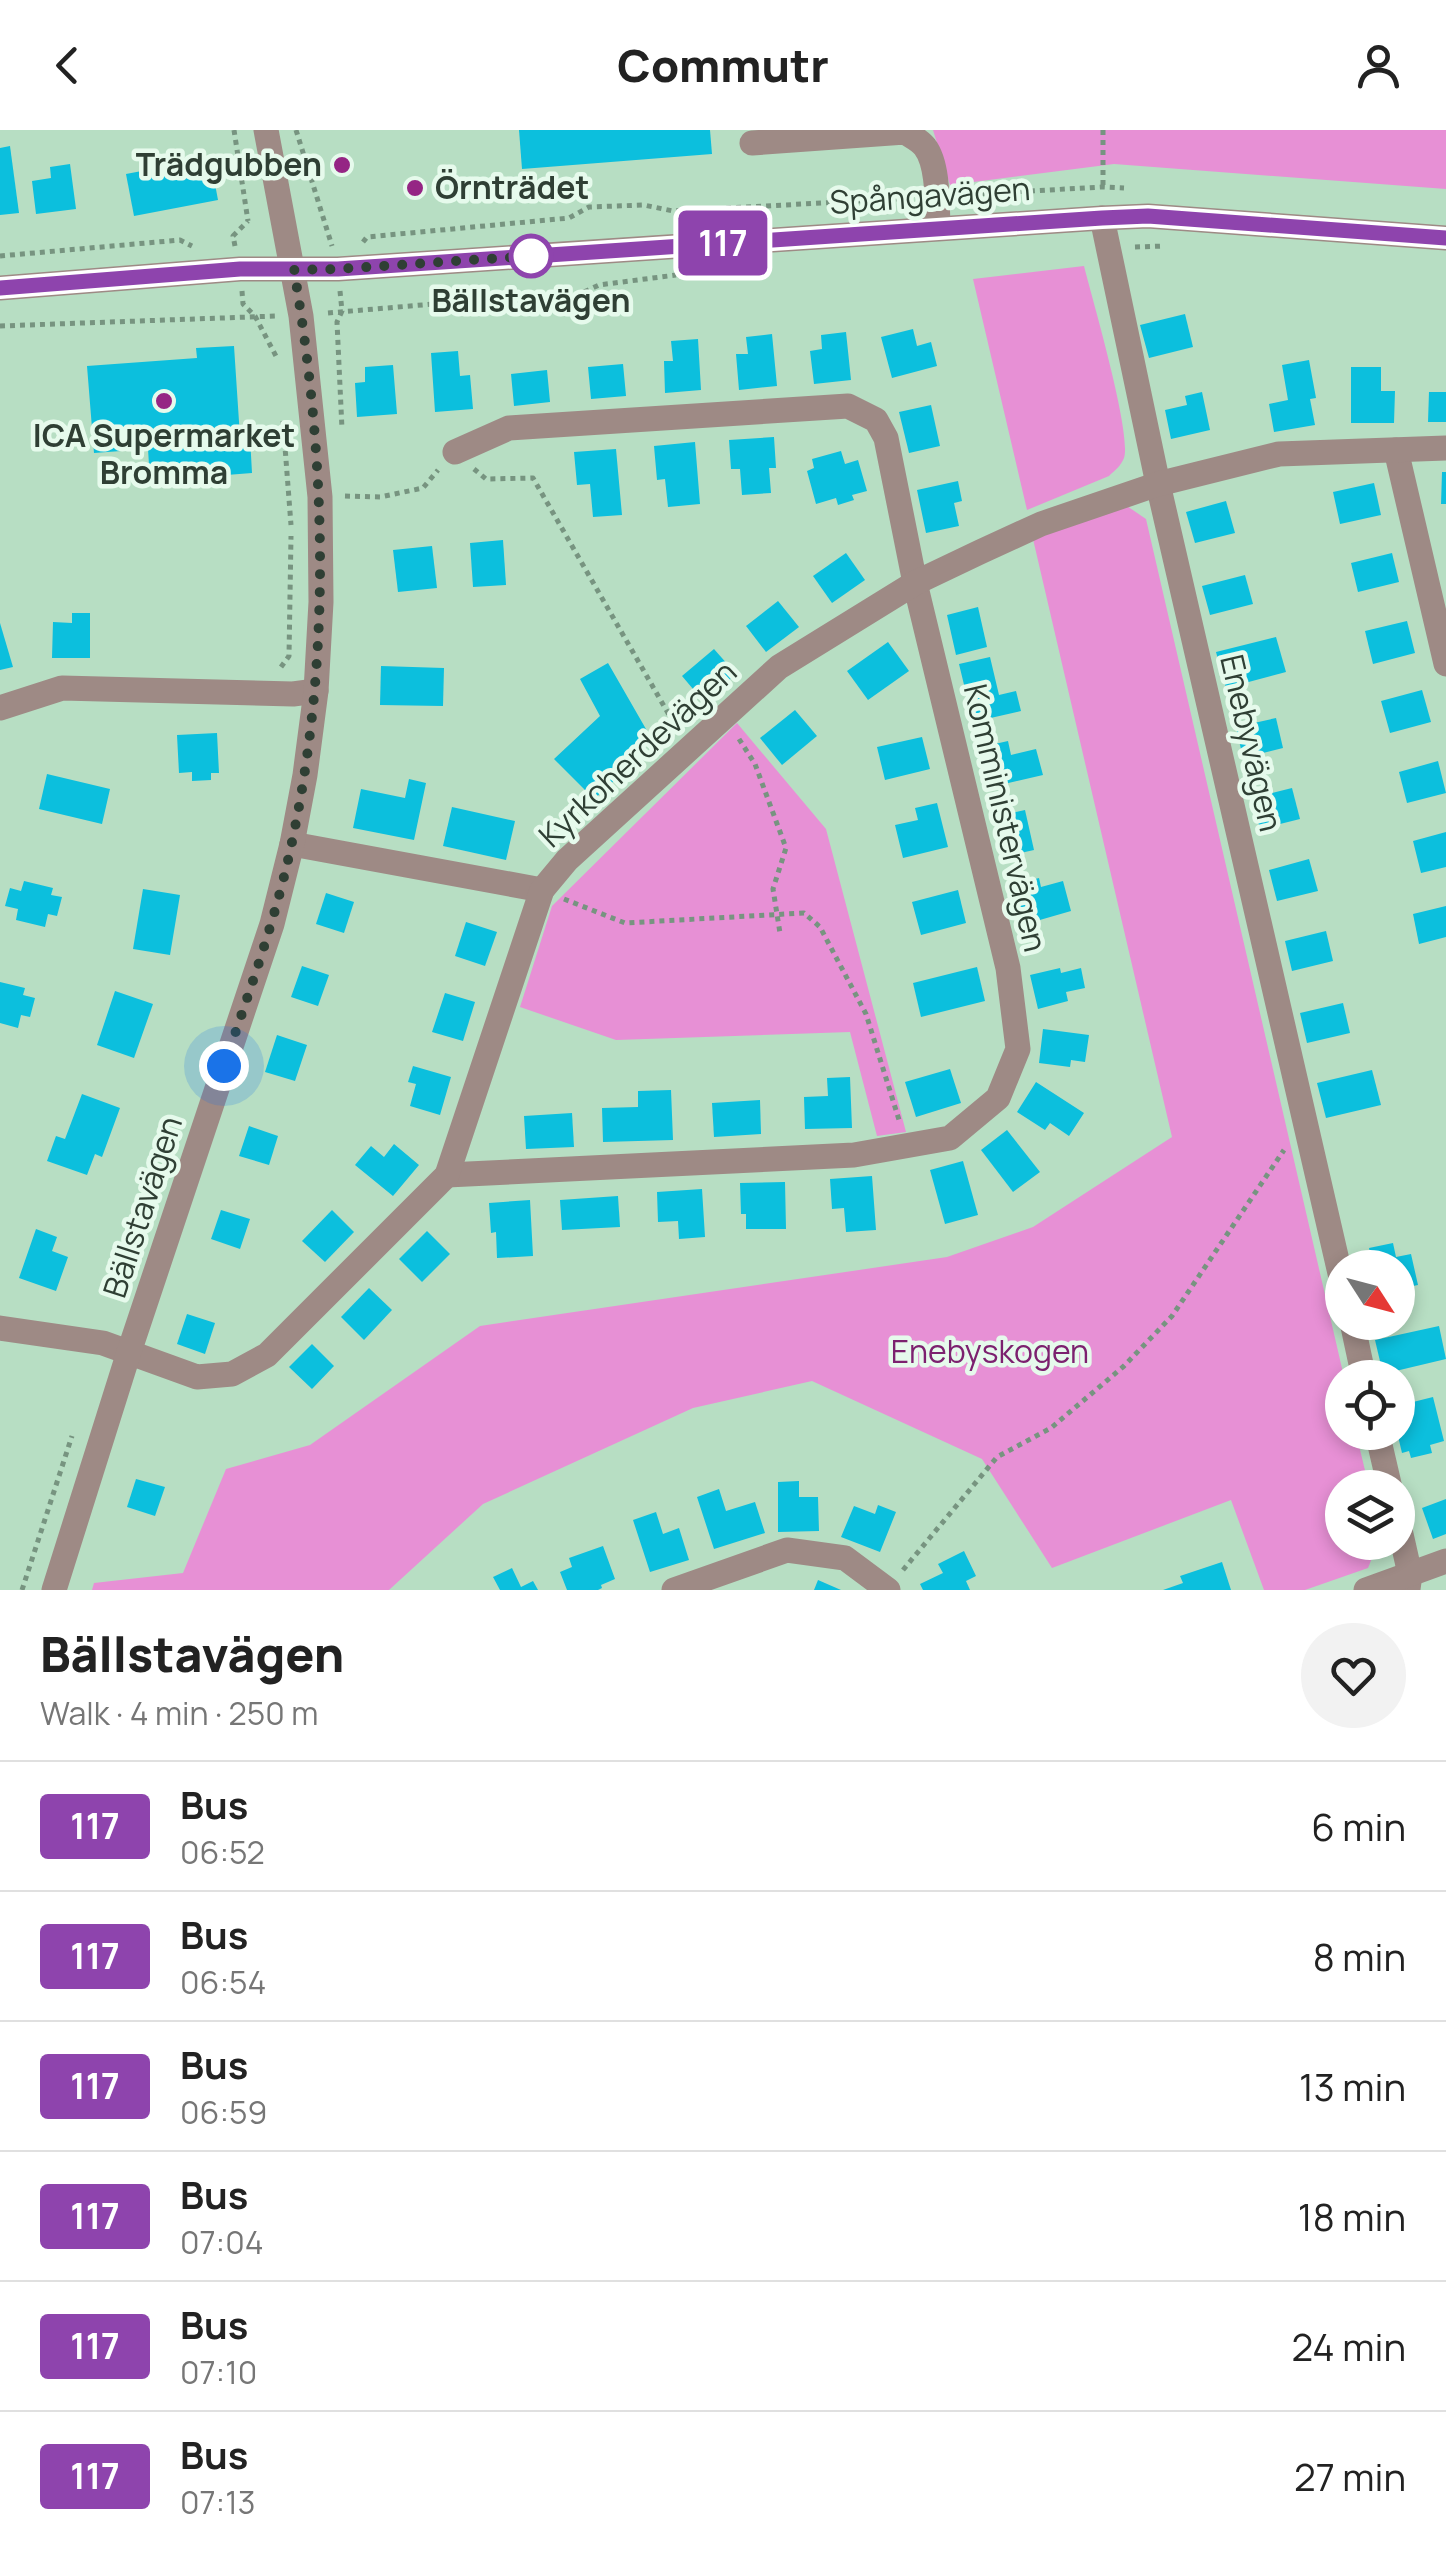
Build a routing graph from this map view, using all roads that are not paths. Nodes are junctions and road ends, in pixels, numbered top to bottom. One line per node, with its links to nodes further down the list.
1 (266, 130): 6 (street, Bällstavägen)
2 (752, 143): 4 (street)
3 (1102, 218): 4 (street, Spångavägen); 5 (street, Spångavägen); 11 (street, Enebyvägen)
4 (938, 228): 6 (street, Spångavägen)
5 (1446, 238)
6 (294, 270): 7 (street, Spångavägen); 14 (street, Bällstavägen)
7 (0, 288)
8 (1446, 448): 9 (street, Kyrkoherdevägen)
9 (1396, 450): 11 (street, Kyrkoherdevägen); 13 (street)
10 (455, 452): 12 (street, Komministervägen)
11 (1158, 484): 12 (street, Kyrkoherdevägen); 19 (street, Enebyvägen)
12 (915, 583): 17 (street, Kyrkoherdevägen); 18 (street, Komministervägen)
13 (1446, 664)
14 (316, 692): 15 (street); 16 (street, Bällstavägen)
15 (0, 708)
16 (292, 844): 17 (street); 21 (street, Bällstavägen)
17 (542, 890): 18 (street, Kyrkoherdevägen)
18 (447, 1174): 21 (street, Kyrkoherdevägen)
19 (1335, 1250)
20 (0, 1328): 21 (street, Kyrkoherdevägen)
21 (129, 1352): 25 (street, Bällstavägen)
22 (1446, 1561): 23 (street)
23 (1409, 1582): 27 (street)
24 (893, 1584): 26 (street)
25 (54, 1590)
26 (674, 1590)
27 (1366, 1590)

